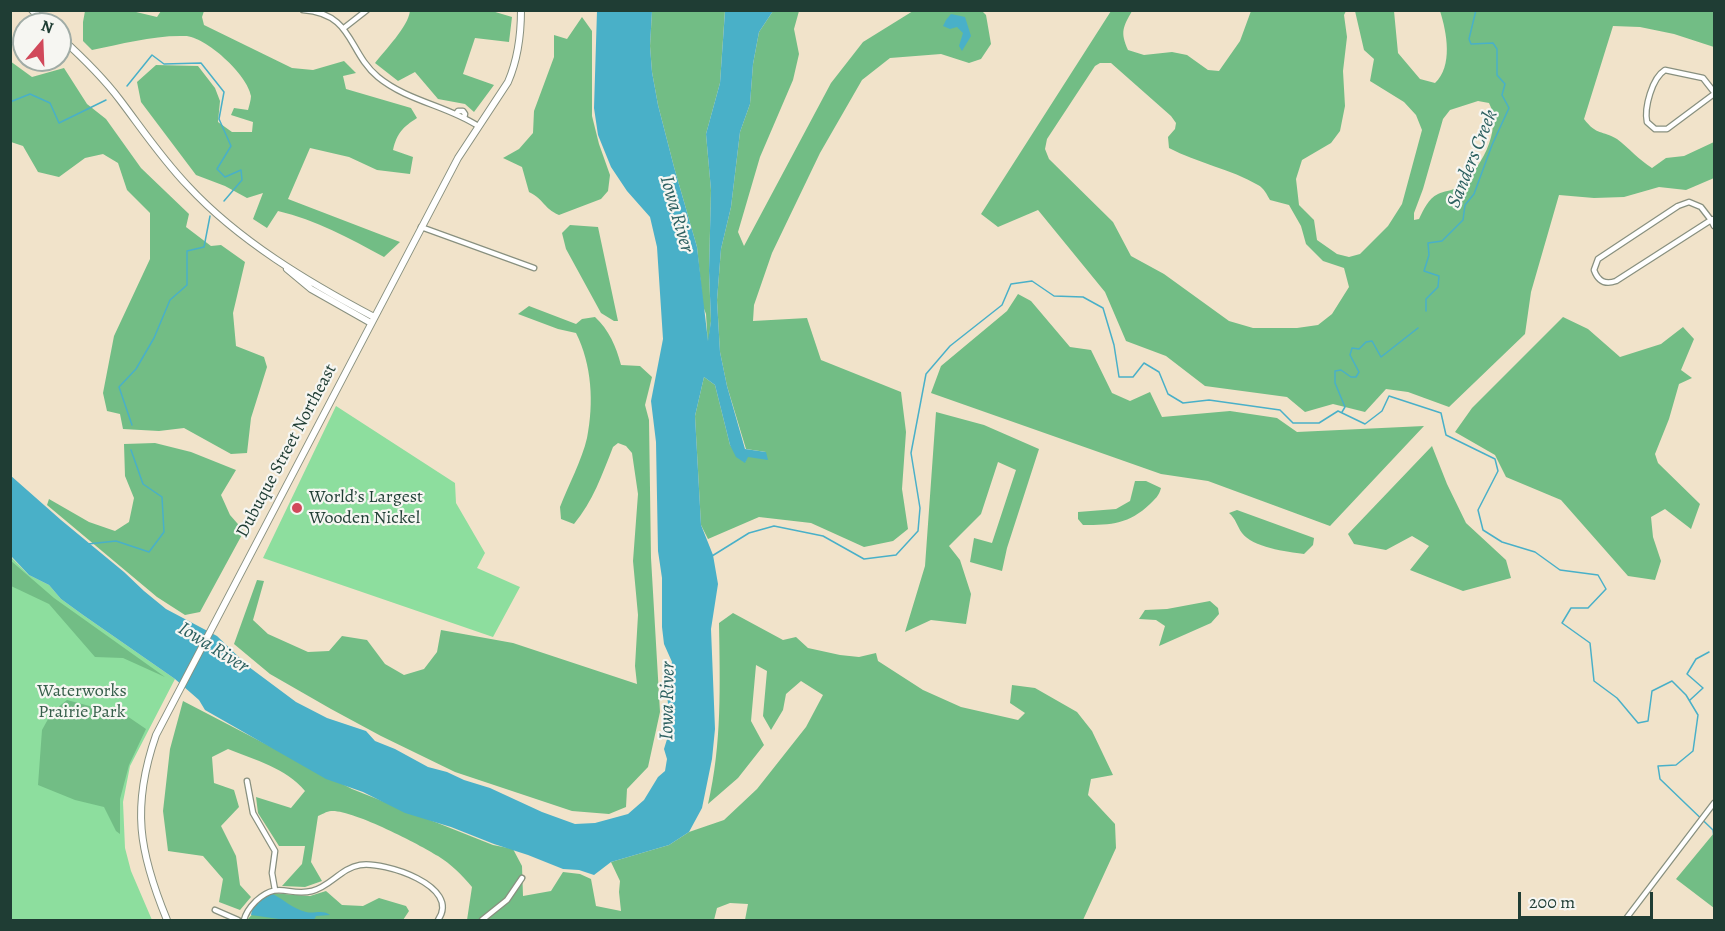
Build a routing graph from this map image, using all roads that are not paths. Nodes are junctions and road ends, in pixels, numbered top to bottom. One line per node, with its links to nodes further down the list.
1 (303, 10): 4 (street)
2 (367, 10): 4 (street)
3 (521, 10): 7 (main road, Dubuque Street Northeast)
4 (344, 28): 7 (street)
5 (72, 48): 12 (main road)
6 (1714, 93): 6 (street)
7 (478, 126): 10 (main road, Dubuque Street Northeast)
8 (1713, 220): 8 (street); 9 (street)
9 (1714, 226)
10 (421, 227): 11 (street); 12 (main road, Dubuque Street Northeast)
11 (534, 268)
12 (372, 320): 18 (main road, Dubuque Street Northeast)
13 (247, 782): 16 (street)
14 (1714, 803): 23 (street)
15 (522, 878): 22 (street)
16 (274, 890): 20 (street); 21 (street)
17 (215, 910): 19 (street)
18 (167, 921)
19 (238, 921)
20 (244, 921)
21 (438, 921)
22 (482, 921)
23 (1625, 921)

